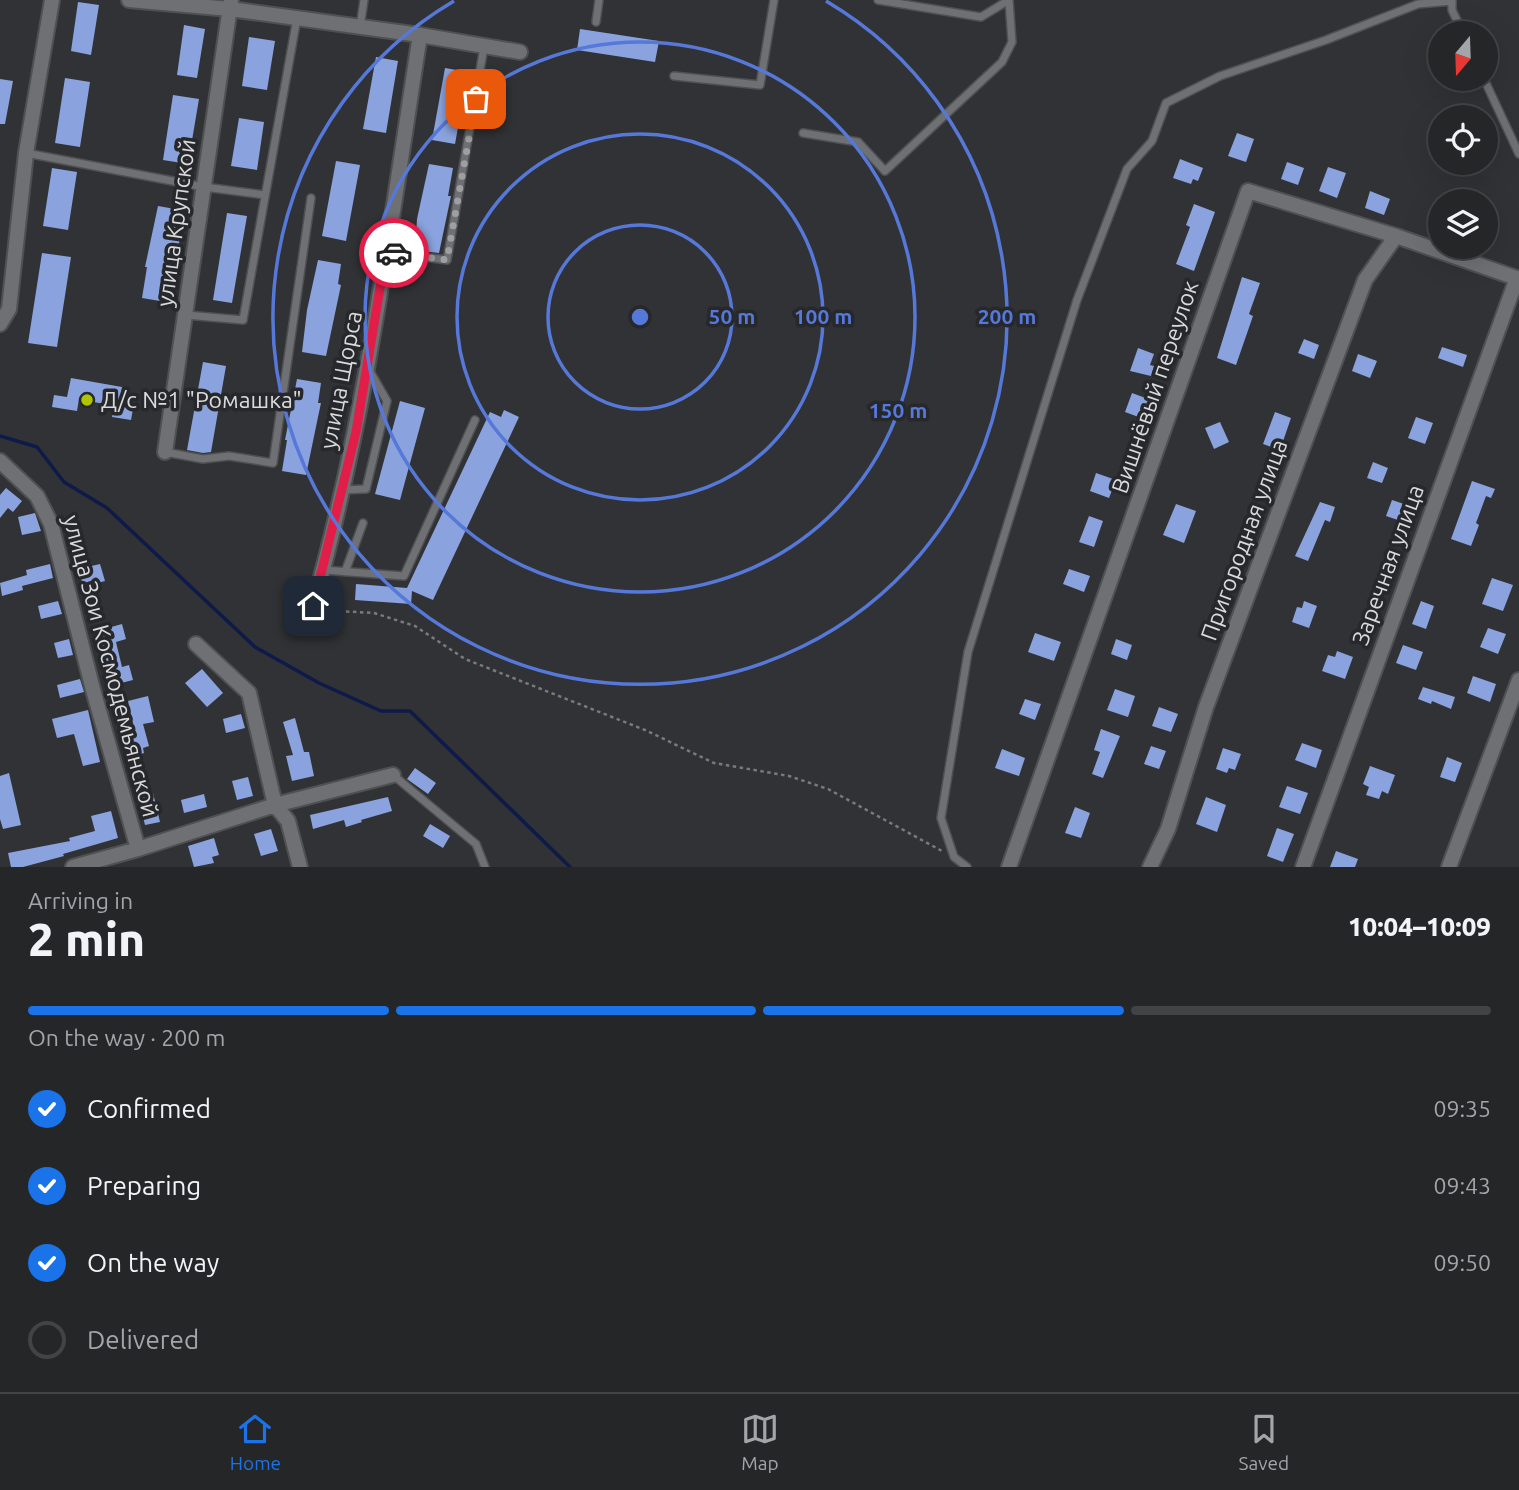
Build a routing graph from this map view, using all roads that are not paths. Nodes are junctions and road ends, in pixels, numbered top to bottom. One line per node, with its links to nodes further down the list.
1 (52, 0): 19 (street)
2 (128, 0): 8 (street)
3 (364, 0): 12 (lane)
4 (598, 0): 11 (lane)
5 (774, 0): 16 (lane)
6 (878, 0): 18 (lane)
7 (1452, 0): 10 (lane); 46 (lane)
8 (231, 5): 9 (street); 21 (street, улица Крупской)
9 (297, 18): 12 (street); 22 (lane)
10 (1457, 21)
11 (596, 22)
12 (360, 27): 13 (street)
13 (420, 35): 14 (street); 25 (street, улица Щорса)
14 (484, 47): 15 (street); 25 (lane)
15 (520, 52)
16 (674, 76)
17 (1490, 91): 20 (lane)
18 (803, 133)
19 (26, 153): 21 (lane); 28 (street)
20 (1519, 154)
21 (204, 187): 22 (lane); 27 (street, улица Крупской)
22 (265, 195): 27 (lane)
23 (311, 198): 31 (lane)
24 (1396, 236): 26 (street, Вишнёвый переулок); 47 (street, Вишнёвый переулок); 48 (street, Пригородная улица)
25 (386, 252): 29 (street, улица Щорса)
26 (1518, 277): 49 (street, Заречная улица)
27 (186, 315): 31 (street, улица Крупской)
28 (0, 324)
29 (368, 368): 33 (street, улица Щорса); 33 (lane)
30 (475, 419): 36 (lane)
31 (165, 452)
32 (0, 461): 42 (street, улица Зои Космодемьянской)
33 (342, 490): 35 (street, улица Щорса)
34 (363, 523): 36 (lane)
35 (322, 570): 36 (lane); 37 (street, улица Щорса)
36 (345, 572)
37 (315, 600)
38 (196, 645): 41 (street)
39 (1519, 680): 50 (street)
40 (393, 775): 41 (street); 45 (lane)
41 (275, 806): 42 (street); 44 (street)
42 (138, 849): 43 (street)
43 (73, 867)
44 (300, 867)
45 (485, 867)
46 (967, 867)
47 (1009, 867)
48 (1150, 867)
49 (1303, 867)
50 (1449, 867)

